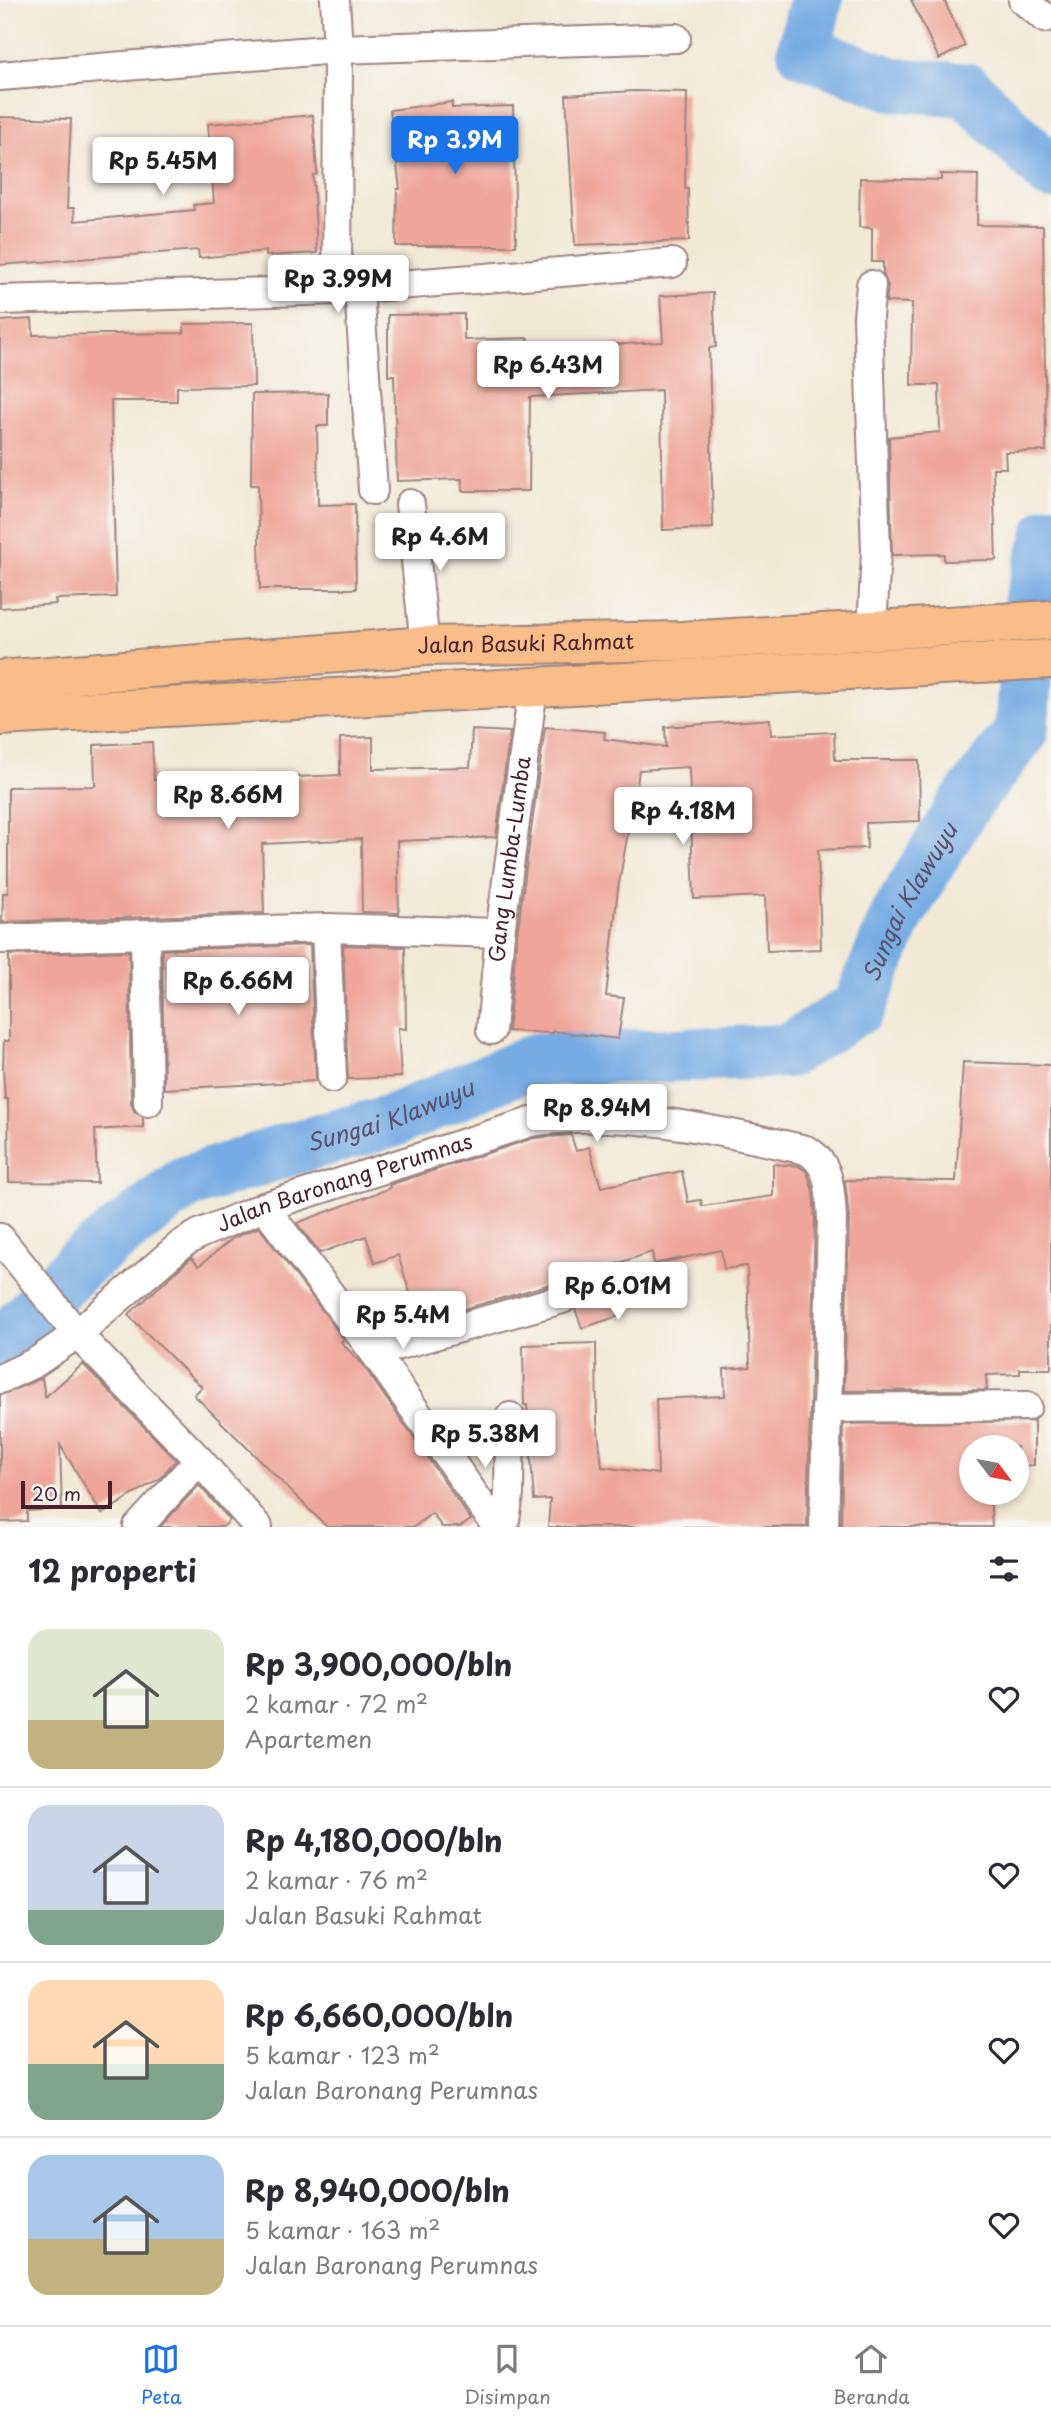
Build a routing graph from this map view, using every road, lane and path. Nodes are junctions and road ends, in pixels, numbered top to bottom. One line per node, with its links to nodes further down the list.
1 (335, 0): 5 (street)
2 (1023, 0): 3 (street)
3 (1045, 18)
4 (676, 38): 5 (street)
5 (338, 49): 6 (street); 9 (street)
6 (0, 76)
7 (672, 263): 9 (street)
8 (871, 285): 14 (street)
9 (348, 290): 10 (street); 11 (street)
10 (0, 300)
11 (373, 490)
12 (410, 504): 16 (street)
13 (1051, 620): 14 (highway, Jalan Basuki Rahmat)
14 (873, 629): 15 (highway, Jalan Basuki Rahmat)
15 (681, 641): 16 (highway, Jalan Basuki Rahmat); 18 (highway)
16 (425, 646): 19 (highway, Jalan Basuki Rahmat)
17 (1051, 659): 18 (highway, Jalan Basuki Rahmat)
18 (684, 679): 20 (highway, Jalan Basuki Rahmat)
19 (0, 680)
20 (533, 688): 21 (highway, Jalan Basuki Rahmat); 23 (street, Gang Lumba-Lumba)
21 (0, 716)
22 (326, 928): 23 (street); 24 (street); 27 (street)
23 (500, 933): 26 (street, Gang Lumba-Lumba)
24 (145, 935): 25 (street); 28 (street)
25 (0, 939)
26 (491, 1030)
27 (332, 1077)
28 (148, 1102)
29 (264, 1207): 32 (street, Jalan Baronang Perumnas); 33 (street); 36 (street, Jalan Baronang Perumnas)
30 (2, 1242): 32 (street)
31 (562, 1299): 33 (street)
32 (73, 1329): 34 (street, Jalan Baronang Perumnas); 38 (street)
33 (374, 1352): 41 (street)
34 (0, 1379)
35 (1027, 1406): 36 (street)
36 (826, 1408): 43 (street, Jalan Baronang Perumnas)
37 (510, 1417): 42 (street)
38 (199, 1460): 39 (street); 40 (street)
39 (138, 1527)
40 (258, 1527)
41 (498, 1527)
42 (504, 1527)
43 (824, 1527)

